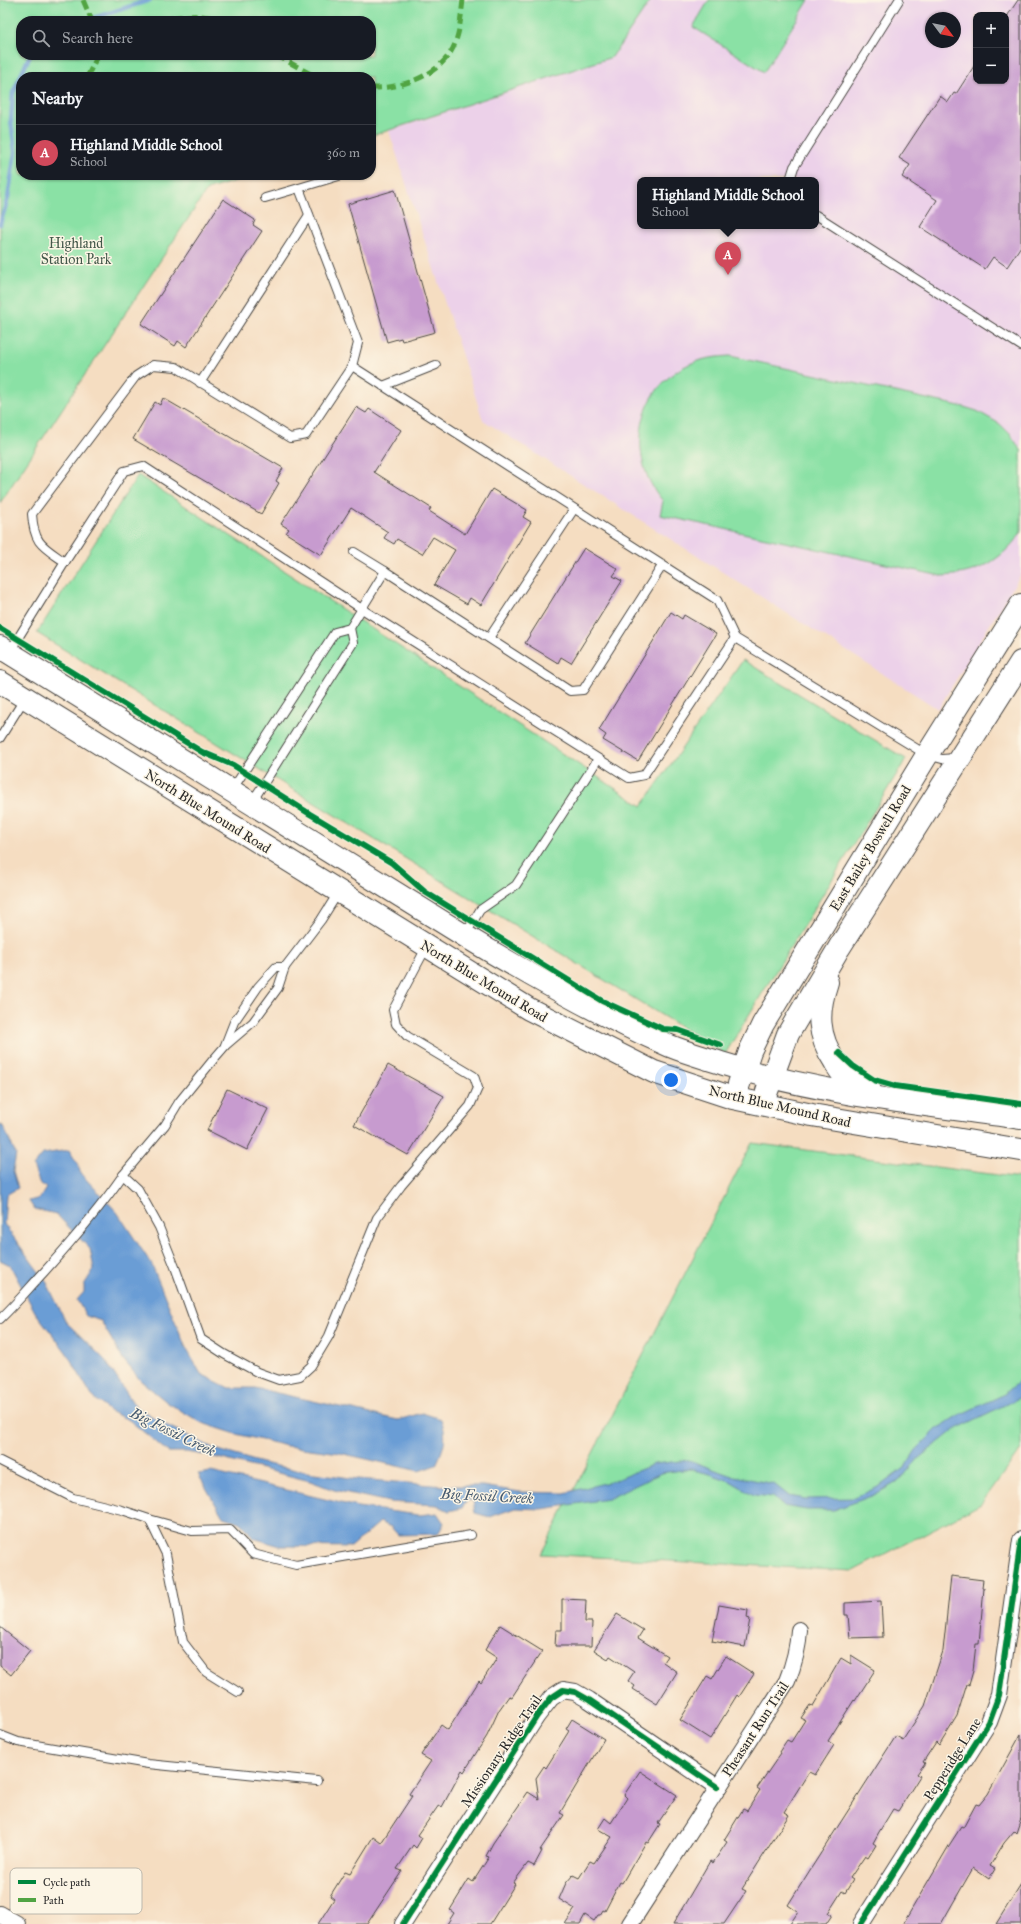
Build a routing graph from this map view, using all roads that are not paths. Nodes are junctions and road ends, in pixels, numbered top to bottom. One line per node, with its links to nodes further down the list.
1 (899, 0): 2 (lane)
2 (791, 177)
3 (325, 180): 4 (lane)
4 (299, 188): 5 (lane); 6 (lane)
5 (265, 198)
6 (309, 215): 10 (lane); 11 (lane)
7 (819, 217): 8 (lane)
8 (1021, 346)
9 (436, 365): 12 (lane)
10 (352, 366): 11 (lane); 12 (lane)
11 (200, 383): 15 (lane)
12 (383, 386): 13 (lane)
13 (574, 509): 16 (lane); 21 (lane)
14 (354, 552): 17 (lane)
15 (64, 562): 19 (lane); 23 (lane)
16 (662, 566): 21 (lane); 22 (lane)
17 (385, 572): 19 (lane); 21 (lane)
18 (1021, 605): 29 (main road, East Bailey Boswell Road)
19 (362, 608): 20 (lane); 31 (lane)
20 (350, 628): 32 (lane); 33 (lane)
21 (489, 638)
22 (735, 638): 29 (lane); 31 (lane)
23 (5, 650): 32 (main road, North Blue Mound Road)
24 (1021, 662): 30 (main road, East Bailey Boswell Road)
25 (0, 682): 26 (main road, North Blue Mound Road)
26 (25, 697): 27 (lane); 28 (main road, North Blue Mound Road)
27 (0, 738)
28 (92, 739): 33 (main road); 34 (main road, North Blue Mound Road)
29 (927, 755): 30 (lane); 40 (main road, East Bailey Boswell Road)
30 (961, 756): 37 (main road, East Bailey Boswell Road)
31 (598, 759): 35 (lane)
32 (232, 790): 33 (main road, North Blue Mound Road)
33 (252, 802): 35 (main road, North Blue Mound Road)
34 (338, 892): 36 (main road, North Blue Mound Road); 38 (lane)
35 (465, 936): 40 (main road, North Blue Mound Road)
36 (427, 946): 42 (main road, North Blue Mound Road); 47 (lane)
37 (839, 948): 41 (main road, East Bailey Boswell Road); 43 (main road, North Blue Mound Road)
38 (284, 967): 39 (lane); 39 (lane)
39 (224, 1048): 47 (lane)
40 (744, 1070): 41 (main road, North Blue Mound Road); 42 (main road, East Bailey Boswell Road)
41 (771, 1077): 43 (main road, North Blue Mound Road); 44 (main road, East Bailey Boswell Road)
42 (733, 1098): 44 (main road, North Blue Mound Road)
43 (885, 1100): 45 (main road, North Blue Mound Road)
44 (763, 1104): 46 (main road, North Blue Mound Road)
45 (1021, 1118)
46 (1021, 1150)
47 (123, 1175): 48 (lane)
48 (0, 1319)
49 (0, 1460): 50 (lane)
50 (149, 1519): 51 (lane); 54 (lane)
51 (471, 1536)
52 (1021, 1540): 62 (street, Pepperidge Lane)
53 (799, 1630): 57 (street, Pheasant Run Trail)
54 (238, 1692)
55 (0, 1735): 56 (lane)
56 (316, 1781)
57 (717, 1786): 60 (street, Missionary Ridge Trail); 61 (street, Pheasant Run Trail)
58 (0, 1914): 59 (street)
59 (17, 1924)
60 (403, 1924)
61 (630, 1924)
62 (861, 1924)

